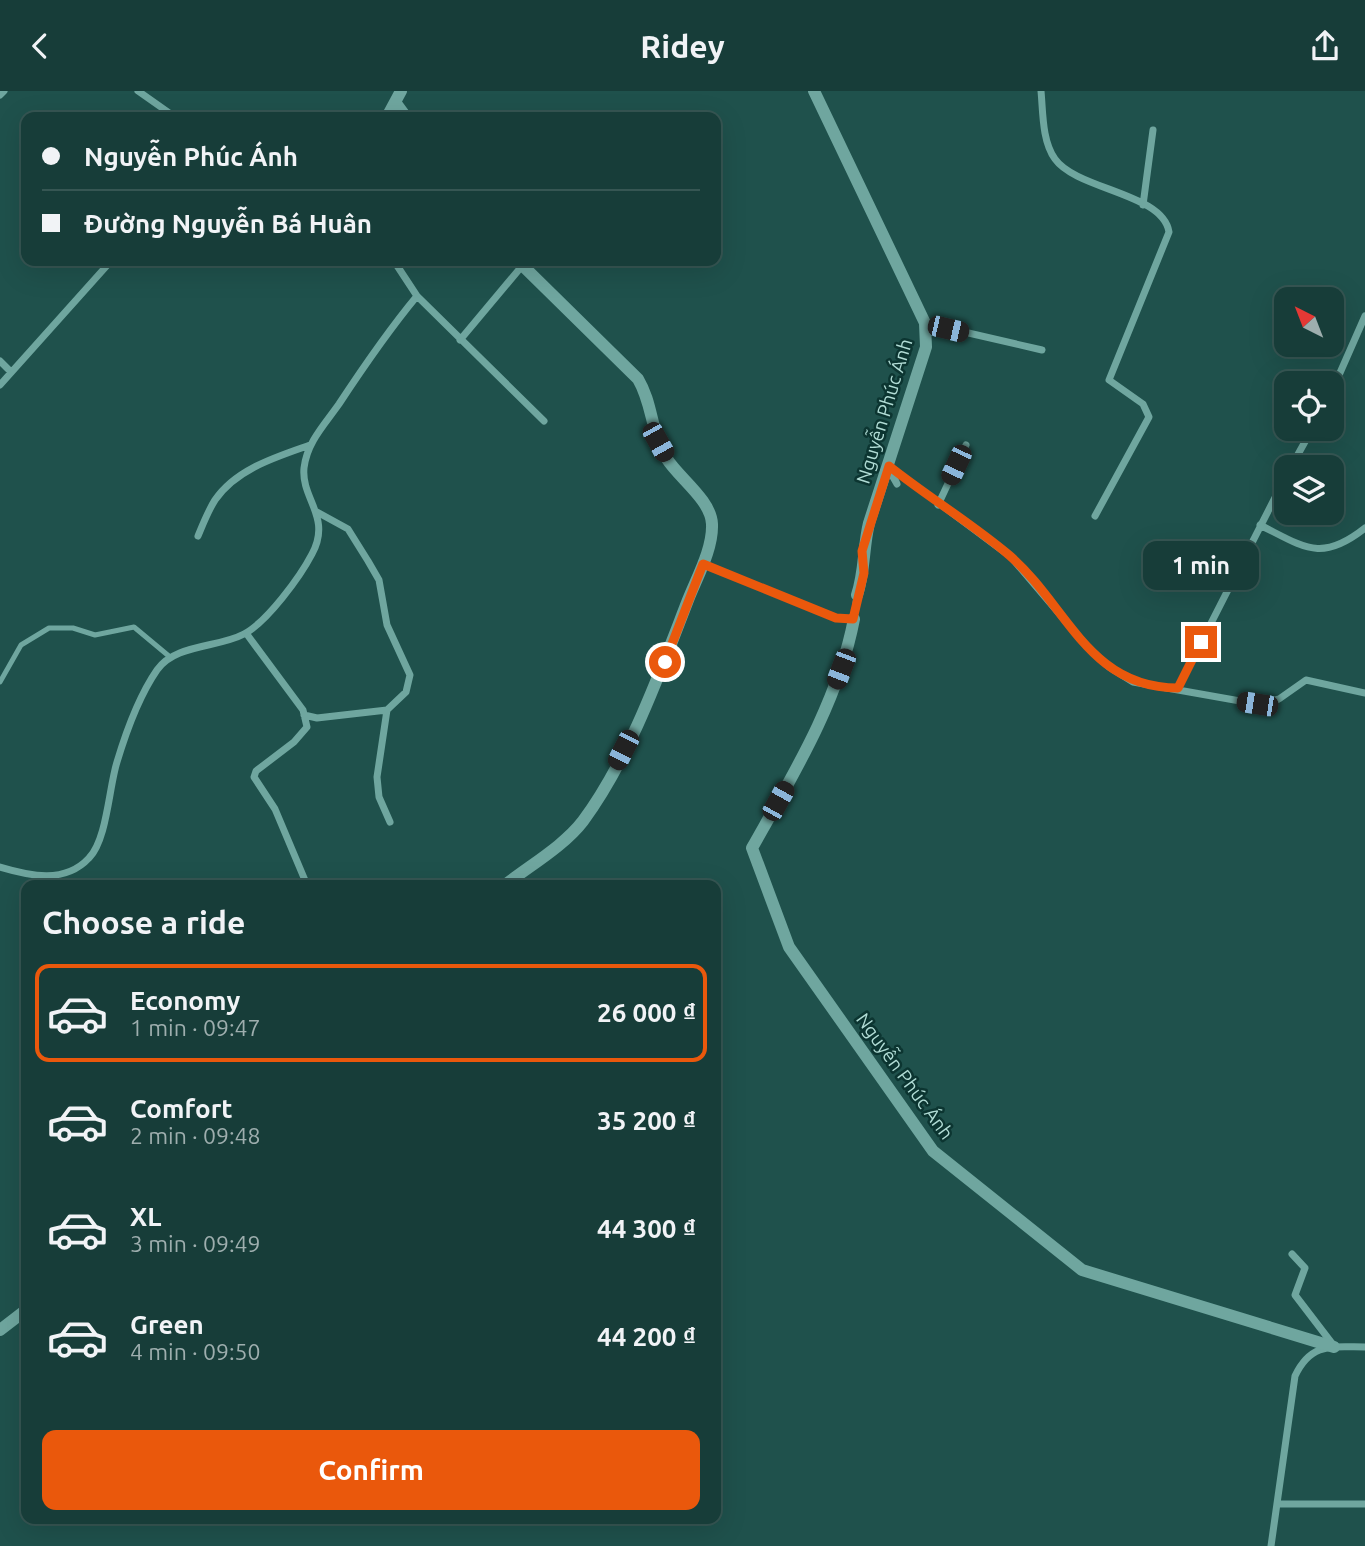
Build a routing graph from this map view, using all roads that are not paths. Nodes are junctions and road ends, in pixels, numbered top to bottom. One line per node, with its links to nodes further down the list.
1 (4, 91): 5 (street)
2 (138, 91): 6 (street)
3 (814, 91): 15 (street, Nguyễn Phúc Ánh)
4 (1041, 91): 8 (street)
5 (0, 95)
6 (168, 112)
7 (1153, 129): 8 (street)
8 (1143, 205): 29 (street)
9 (106, 266): 20 (street)
10 (397, 266): 13 (street)
11 (518, 266): 16 (street)
12 (522, 266): 33 (street)
13 (417, 296): 16 (street); 23 (street)
14 (1365, 316): 19 (street)
15 (925, 323): 17 (street); 25 (street, Nguyễn Phúc Ánh)
16 (460, 340): 22 (street)
17 (1042, 350)
18 (0, 361): 20 (street)
19 (1341, 371)
20 (11, 372): 21 (street)
21 (0, 384)
22 (544, 421)
23 (310, 445): 28 (street); 32 (street)
24 (966, 445): 27 (street)
25 (889, 466): 27 (street); 34 (street, Nguyễn Phúc Ánh)
26 (1274, 499): 30 (street)
27 (938, 505): 39 (street)
28 (316, 511): 36 (street); 41 (street)
29 (1095, 516)
30 (1260, 525): 31 (street); 39 (street)
31 (1365, 528)
32 (198, 536)
33 (703, 564): 35 (street); 46 (street)
34 (857, 595): 35 (street)
35 (853, 619): 50 (street, Nguyễn Phúc Ánh)
36 (246, 633): 37 (street); 42 (street)
37 (170, 657): 38 (lane); 44 (street)
38 (0, 682)
39 (1178, 688): 40 (street)
40 (1365, 692)
41 (387, 710): 42 (street); 43 (street)
42 (304, 715): 45 (street)
43 (390, 822)
44 (0, 866)
45 (305, 880)
46 (512, 880)
47 (1292, 1254): 50 (street)
48 (21, 1314): 49 (street)
49 (0, 1330)
50 (1334, 1347): 51 (street); 52 (street)
51 (1365, 1347)
52 (1277, 1504): 53 (street); 54 (street)
53 (1365, 1504)
54 (1271, 1546)

